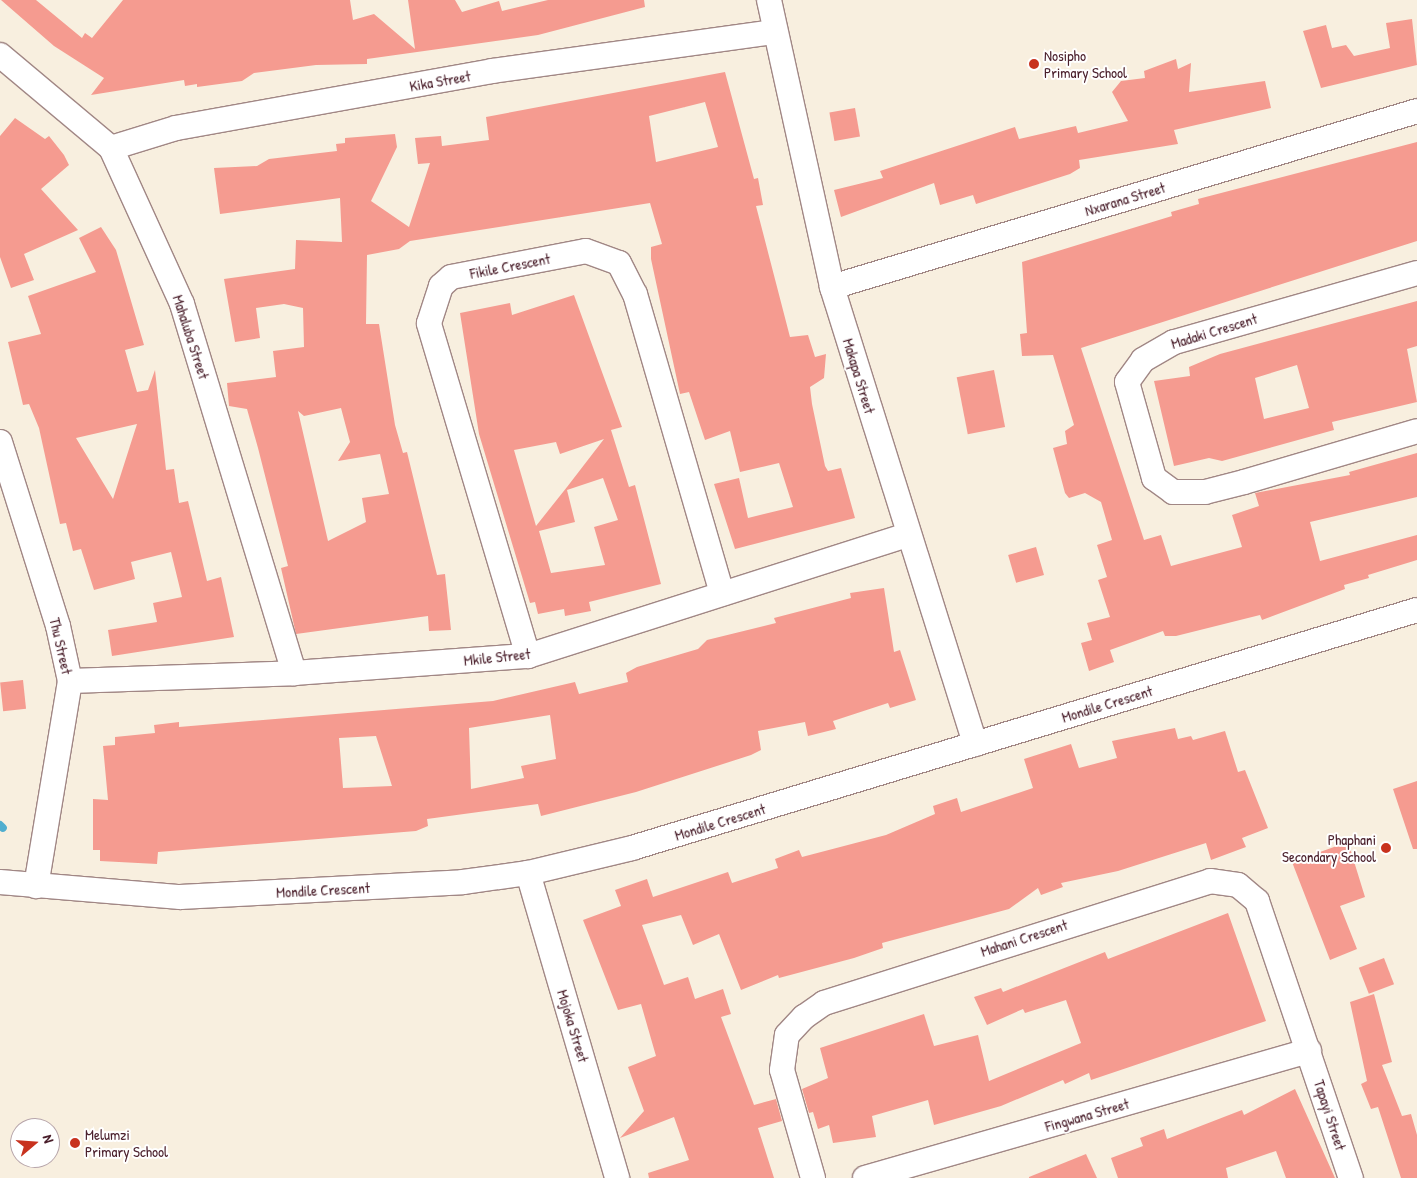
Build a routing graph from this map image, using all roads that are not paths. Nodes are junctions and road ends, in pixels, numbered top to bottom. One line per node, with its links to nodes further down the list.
1 (769, 0): 2 (street, Makapa Street)
2 (773, 32): 5 (street, Kika Street); 7 (street, Makapa Street)
3 (0, 55): 5 (street, Mahaluba Street)
4 (1417, 110): 7 (street, Nxarana Street)
5 (111, 148): 14 (street, Mahaluba Street)
6 (1417, 273): 8 (street, Madaki Crescent)
7 (832, 287): 10 (street, Makapa Street)
8 (1417, 430)
9 (0, 442): 15 (street, Thu Street)
10 (907, 535): 11 (street, Mkile Street); 16 (street, Makapa Street)
11 (722, 594): 13 (street, Mkile Street); 13 (street, Fikile Crescent)
12 (1417, 610): 16 (street, Mondile Crescent)
13 (528, 656): 14 (street, Mkile Street)
14 (294, 673): 15 (street, Mkile Street)
15 (70, 681): 19 (street, Thu Street)
16 (975, 744): 17 (street, Mondile Crescent)
17 (528, 874): 19 (street, Mondile Crescent); 21 (street, Mojoka Street)
18 (0, 882): 19 (street, Mondile Crescent)
19 (36, 886)
20 (1309, 1051): 22 (street, Mahani Crescent); 23 (street, Fingwana Street); 24 (street, Tapayi Street)
21 (616, 1178)
22 (813, 1178)
23 (865, 1178)
24 (1351, 1178)

